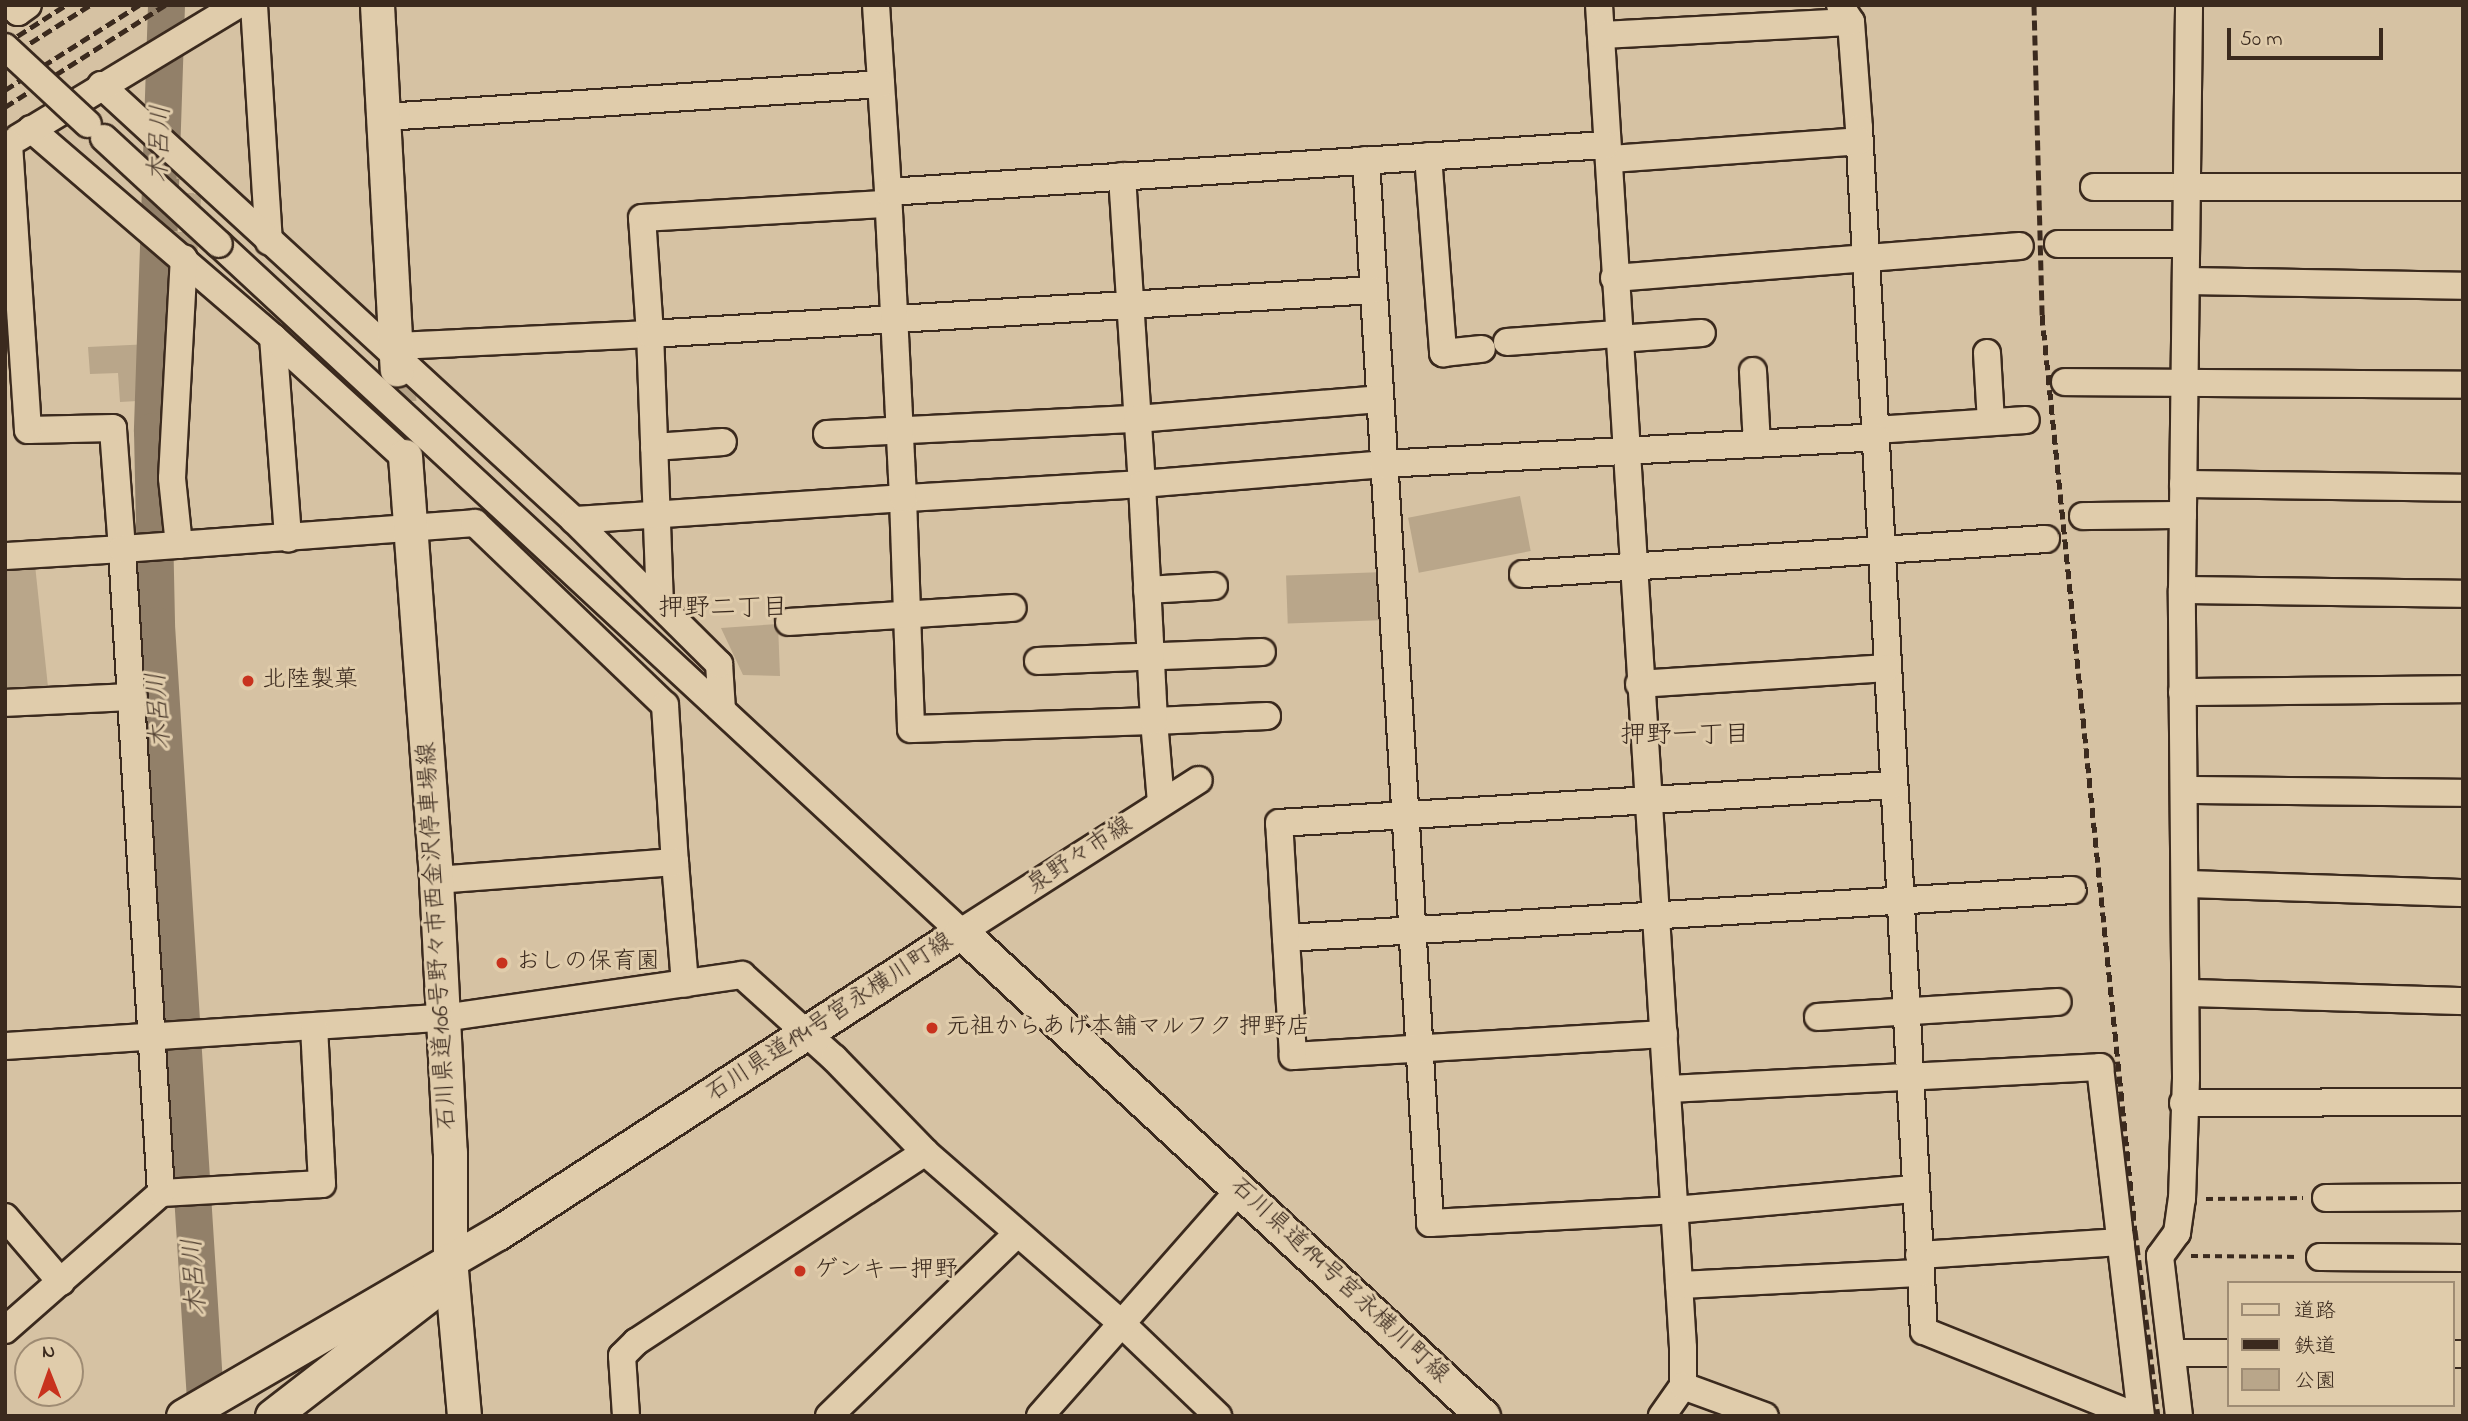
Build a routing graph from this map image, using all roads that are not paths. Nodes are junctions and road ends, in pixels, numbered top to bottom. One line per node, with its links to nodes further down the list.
1 (11, 5): 2 (street)
2 (28, 5)
3 (238, 5): 13 (street)
4 (254, 5): 26 (street)
5 (377, 5): 14 (main road)
6 (876, 5): 12 (street)
7 (1599, 5): 10 (street)
8 (2189, 5): 22 (street)
9 (1845, 13): 10 (street); 16 (street)
10 (1601, 35): 18 (street)
11 (5, 47): 93 (street, bridge)
12 (881, 84): 14 (street); 25 (street)
13 (102, 85): 15 (street); 26 (street)
14 (385, 117): 45 (main road)
15 (31, 129): 17 (street); 30 (street)
16 (1859, 141): 18 (street); 31 (street)
17 (7, 145): 75 (street)
18 (1607, 152): 19 (street); 32 (street)
19 (1428, 156): 20 (street); 43 (street)
20 (1366, 160): 21 (street); 35 (street)
21 (1122, 176): 25 (street); 36 (street)
22 (2187, 184): 23 (street); 24 (street); 28 (street)
23 (2094, 187)
24 (2463, 187)
25 (888, 198): 37 (street); 39 (street)
26 (269, 242): 45 (street)
27 (2058, 244): 28 (street)
28 (2186, 244): 33 (street)
29 (2021, 246): 31 (street)
30 (180, 255): 41 (street); 74 (street)
31 (1866, 258): 32 (street); 55 (street)
32 (1614, 278): 40 (street)
33 (2186, 281): 34 (street); 48 (street)
34 (2463, 286)
35 (1373, 290): 36 (street); 50 (street)
36 (1130, 306): 37 (street); 51 (street)
37 (894, 320): 39 (street); 54 (street)
38 (1702, 333): 40 (street)
39 (650, 334): 45 (street); 59 (street)
40 (1618, 336): 42 (street); 60 (street)
41 (273, 337): 61 (street); 72 (street)
42 (1507, 342)
43 (1482, 349)
44 (1987, 354): 53 (street)
45 (396, 358): 70 (street)
46 (1753, 371): 58 (street)
47 (2065, 382): 48 (street)
48 (2185, 385): 49 (street); 64 (street)
49 (2463, 385)
50 (1379, 400): 51 (street); 62 (street)
51 (1137, 419): 54 (street); 63 (street)
52 (2026, 420): 53 (street)
53 (1991, 422): 55 (street)
54 (900, 430): 56 (street); 66 (street)
55 (1875, 433): 58 (street); 76 (street)
56 (827, 434)
57 (723, 442): 59 (street)
58 (1757, 444): 60 (street)
59 (654, 447): 68 (street)
60 (1624, 452): 62 (street); 78 (street)
61 (405, 457): 71 (main road, 石川県道106号野々市西金沢停車場線)
62 (1383, 464): 63 (street); 108 (street)
63 (1142, 484): 66 (street); 81 (street)
64 (2183, 484): 65 (street); 67 (street)
65 (2463, 488)
66 (903, 498): 68 (street); 86 (street)
67 (2183, 514): 69 (street); 82 (street)
68 (657, 515): 70 (street); 84 (street)
69 (2083, 516)
70 (574, 520): 84 (street)
71 (413, 529): 72 (street); 98 (street); 110 (main road, 石川県道106号野々市西金沢停車場線)
72 (288, 538): 74 (street)
73 (2046, 539): 76 (street)
74 (175, 545): 75 (street)
75 (130, 548): 77 (street); 96 (street)
76 (1881, 552): 78 (street); 91 (street)
77 (5, 556)
78 (1632, 567): 79 (street); 92 (street)
79 (1523, 574)
80 (1214, 586): 81 (street)
81 (1147, 590): 89 (street)
82 (2182, 590): 83 (street); 95 (street)
83 (2463, 594)
84 (660, 605): 99 (street)
85 (1013, 608): 86 (street)
86 (907, 613): 87 (street); 101 (street)
87 (789, 622)
88 (1262, 652): 89 (street)
89 (1151, 655): 90 (street); 101 (street)
90 (1038, 661)
91 (1886, 668): 92 (street); 103 (street)
92 (1639, 684): 106 (street)
93 (695, 685): 98 (street); 99 (street)
94 (2463, 689): 95 (street)
95 (2182, 692): 104 (street)
96 (134, 697): 97 (street); 129 (street)
97 (5, 703)
98 (664, 705): 109 (street)
99 (722, 710): 116 (street)
100 (1267, 716): 101 (street)
101 (1154, 721): 107 (street)
102 (1199, 780): 107 (street, 泉野々市線)
103 (1893, 785): 106 (street); 114 (street)
104 (2185, 790): 105 (street); 111 (street)
105 (2463, 793)
106 (1649, 801): 108 (street); 115 (street)
107 (1161, 803): 116 (street, 泉野々市線)
108 (1408, 813): 117 (street); 118 (street)
109 (675, 862): 110 (street); 119 (street)
110 (436, 880): 125 (main road, 石川県道106号野々市西金沢停車場線)
111 (2186, 884): 113 (street); 120 (street)
112 (2073, 890): 114 (street)
113 (2463, 893)
114 (1899, 901): 115 (street); 123 (street)
115 (1656, 915): 117 (street); 127 (street)
116 (961, 932): 128 (main road, 石川県道194号宮永横川町線); 137 (main road, 石川県道194号宮永横川町線)
117 (1415, 932): 118 (street); 131 (street)
118 (1286, 938): 131 (street)
119 (685, 984): 125 (street); 128 (street)
120 (2187, 993): 121 (street); 135 (street)
121 (2463, 1001)
122 (2058, 1002): 123 (street)
123 (1906, 1009): 124 (street); 132 (street)
124 (1818, 1017)
125 (443, 1018): 126 (street); 148 (main road, 石川県道106号野々市西金沢停車場線)
126 (314, 1027): 129 (street); 139 (street)
127 (1664, 1034): 131 (street); 133 (street)
128 (807, 1035): 136 (street); 148 (main road, 石川県道194号宮永横川町線)
129 (156, 1037): 130 (street); 139 (street)
130 (5, 1046)
131 (1421, 1050): 142 (street)
132 (1910, 1076): 133 (street); 138 (street); 145 (street)
133 (1667, 1088): 142 (street)
134 (2463, 1102): 135 (street)
135 (2183, 1103): 154 (street)
136 (925, 1152): 144 (street); 160 (street)
137 (1240, 1189): 152 (street); 164 (main road, 石川県道194号宮永横川町線)
138 (1916, 1189): 142 (street); 149 (street)
139 (165, 1193): 150 (street)
140 (2463, 1197): 141 (street)
141 (2326, 1198)
142 (1674, 1210): 151 (street)
143 (5, 1217): 150 (street)
144 (1017, 1234): 152 (street); 161 (street)
145 (2121, 1242): 149 (street); 168 (street)
146 (2320, 1257): 147 (street)
147 (2463, 1258)
148 (450, 1259): 157 (main road, 石川県道194号宮永横川町線); 158 (main road); 159 (main road, 石川県道106号野々市西金沢停車場線)
149 (1919, 1264): 151 (street); 167 (street)
150 (61, 1282): 153 (street)
151 (1679, 1285): 156 (street)
152 (1120, 1322): 162 (street); 163 (street)
153 (5, 1330)
154 (2172, 1353): 155 (street); 169 (street)
155 (2226, 1353)
156 (1683, 1386): 165 (street); 166 (street)
157 (183, 1416)
158 (272, 1416)
159 (464, 1416)
160 (626, 1416)
161 (829, 1416)
162 (1040, 1416)
163 (1218, 1416)
164 (1483, 1416)
165 (1662, 1416)
166 (1765, 1416)
167 (2135, 1416)
168 (2141, 1416)
169 (2179, 1416)

